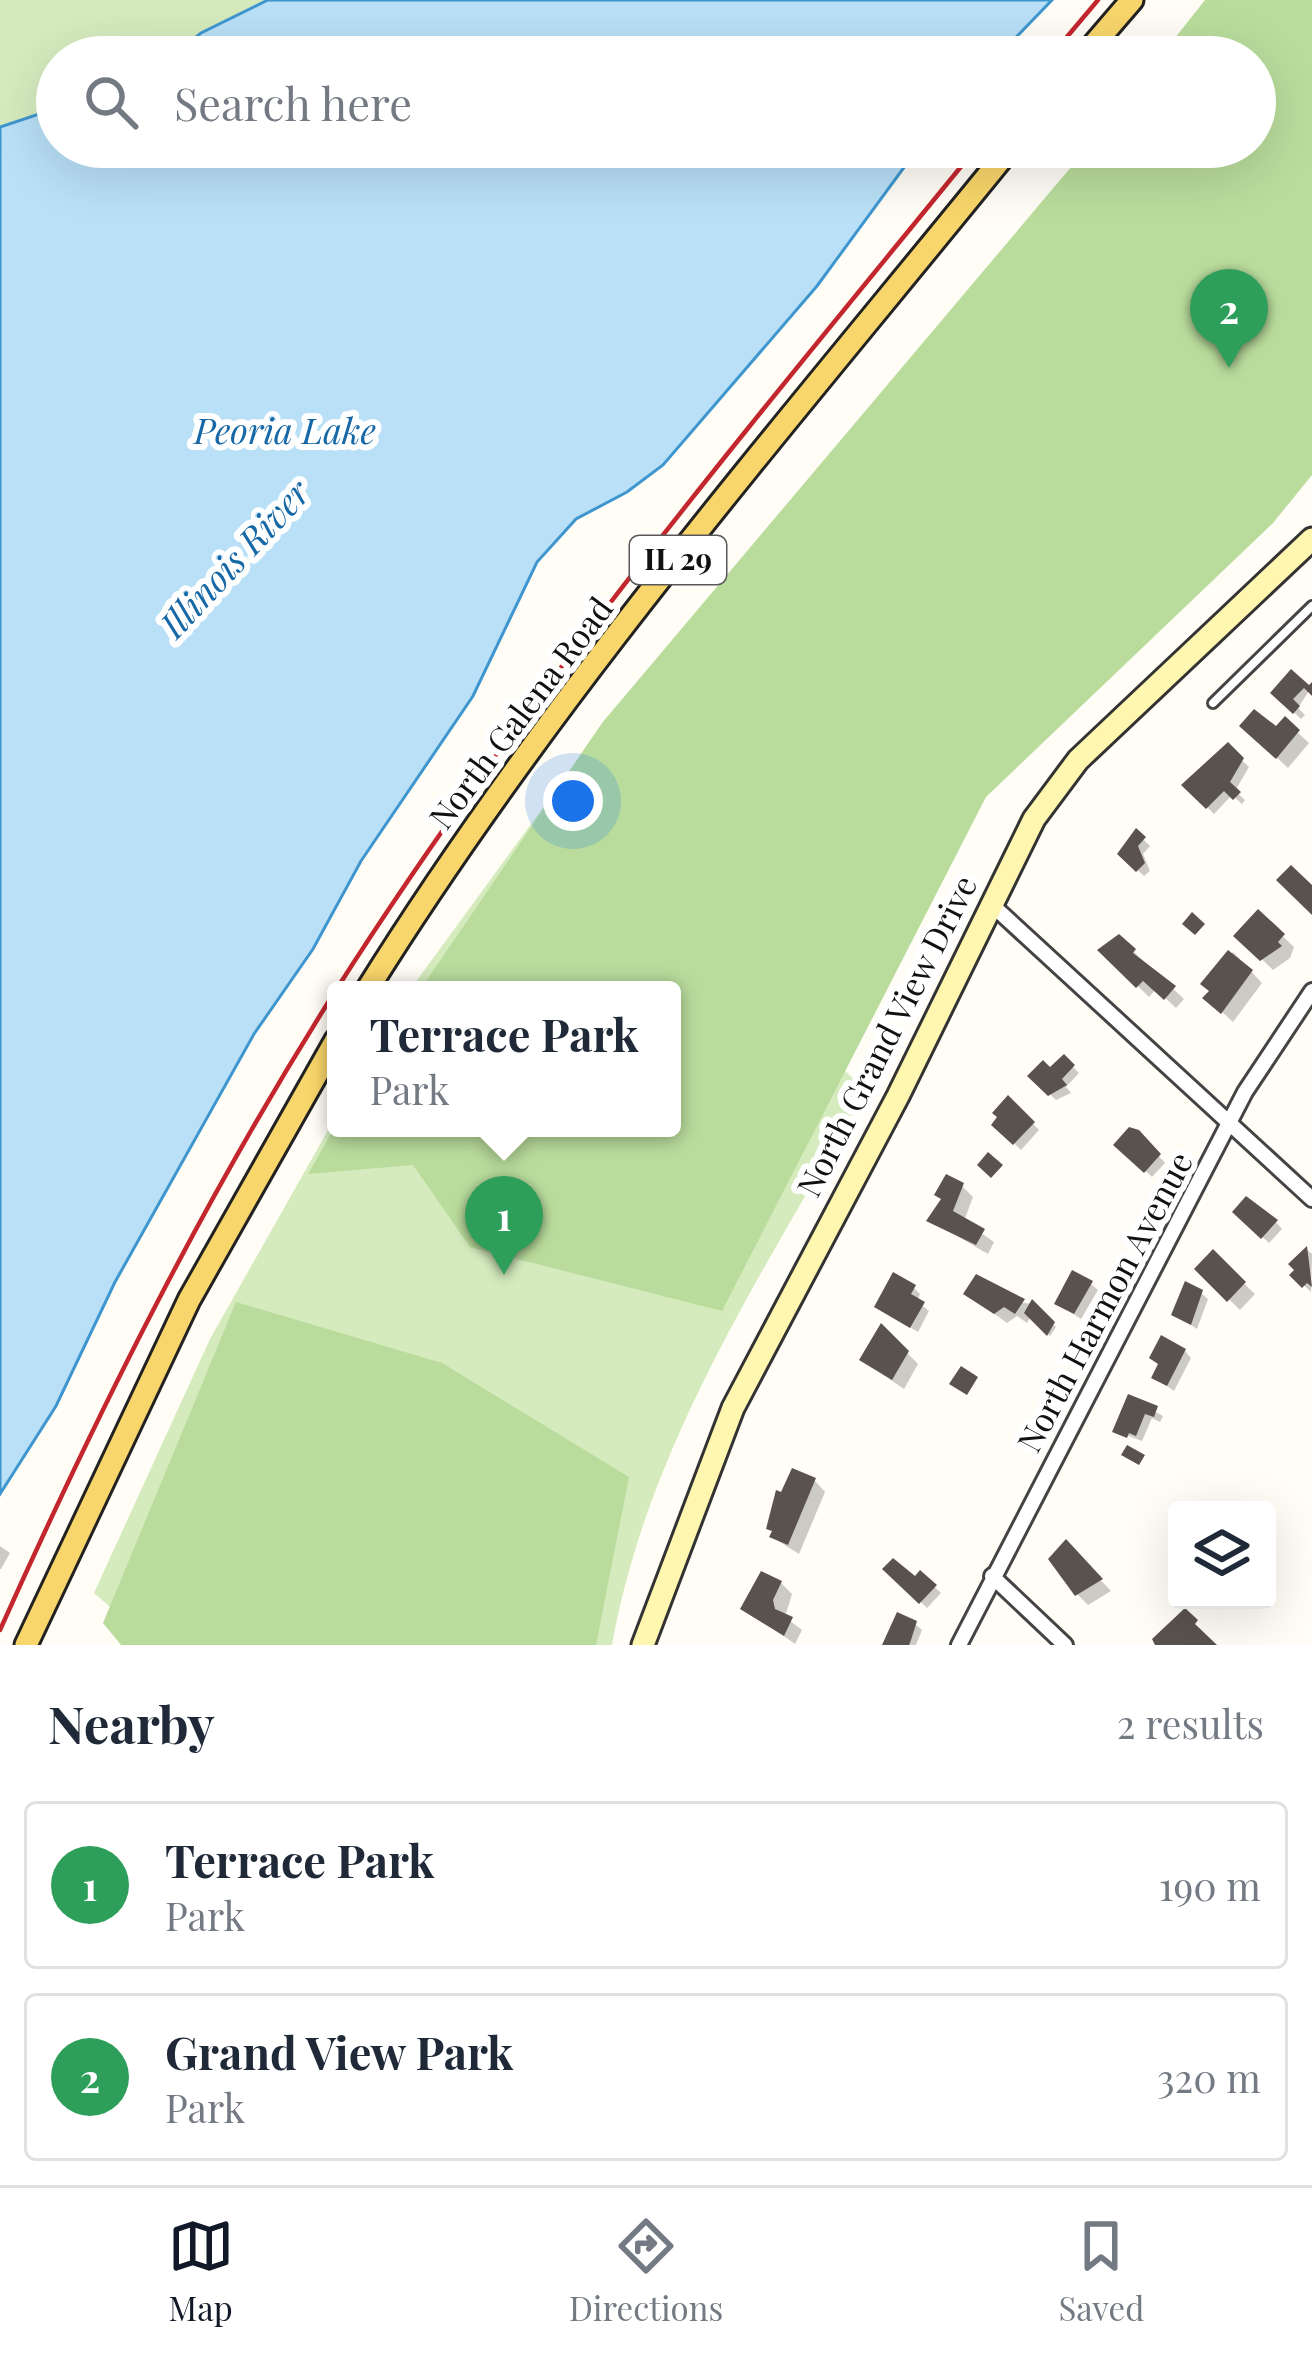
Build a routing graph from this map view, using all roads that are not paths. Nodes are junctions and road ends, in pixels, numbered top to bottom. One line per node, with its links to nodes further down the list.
1 (1132, 0): 2 (main road)
2 (1101, 36)
3 (993, 168): 8 (main road, North Galena Road / IL 29)
4 (1312, 539): 7 (street, North Grand View Drive)
5 (1312, 606): 6 (lane)
6 (1213, 704)
7 (991, 904): 11 (street); 15 (street, North Grand View Drive)
8 (373, 981)
9 (1312, 991): 11 (street, North Harmon Avenue)
10 (327, 1056): 14 (main road)
11 (1229, 1122): 12 (street); 13 (street, North Harmon Avenue)
12 (1312, 1199)
13 (992, 1576): 16 (street, North Harmon Avenue); 17 (street)
14 (26, 1645)
15 (643, 1645)
16 (959, 1645)
17 (1065, 1645)

